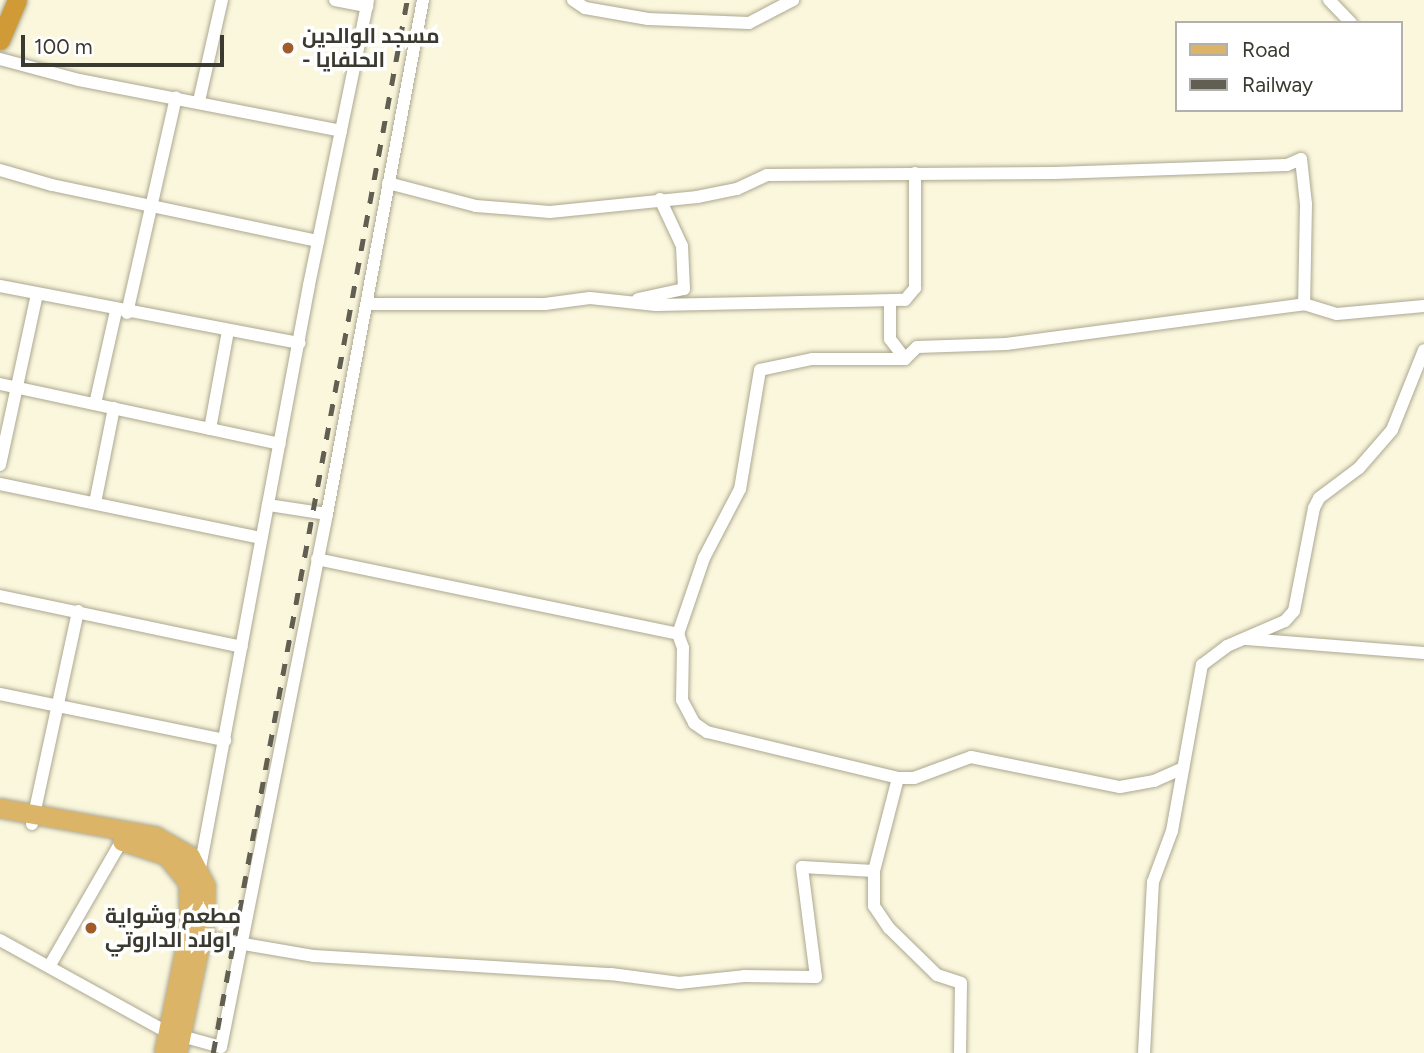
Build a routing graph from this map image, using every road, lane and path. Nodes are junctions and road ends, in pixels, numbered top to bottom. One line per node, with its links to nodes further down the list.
1 (17, 0): 10 (highway)
2 (222, 0): 13 (street)
3 (335, 0): 8 (street)
4 (423, 0): 17 (street)
5 (573, 0): 6 (street)
6 (793, 0)
7 (1329, 0): 9 (street)
8 (368, 3): 14 (street)
9 (1349, 21)
10 (0, 40)
11 (0, 59): 12 (street)
12 (176, 97): 13 (street); 19 (street)
13 (199, 101): 14 (street)
14 (341, 131): 20 (street)
15 (0, 170): 19 (street)
16 (915, 173): 18 (street); 23 (street); 26 (street)
17 (388, 183): 18 (street); 25 (street)
18 (660, 199): 24 (street)
19 (155, 204): 20 (street); 28 (street)
20 (318, 241): 30 (street)
21 (0, 286): 22 (street)
22 (37, 294): 28 (street); 34 (street)
23 (890, 302): 24 (street); 32 (street)
24 (624, 303): 25 (street)
25 (367, 304): 43 (street)
26 (1304, 304): 27 (street); 32 (street)
27 (1424, 306)
28 (122, 312): 29 (street); 35 (street)
29 (228, 331): 30 (street); 37 (street)
30 (300, 343): 38 (street)
31 (1424, 350): 49 (street)
32 (905, 359): 48 (street)
33 (0, 384): 34 (street)
34 (17, 387): 35 (street); 39 (street)
35 (95, 404): 36 (street)
36 (114, 408): 37 (street); 41 (street)
37 (210, 429): 38 (street)
38 (281, 444): 42 (street)
39 (0, 465)
40 (0, 484): 41 (street)
41 (95, 503): 44 (street)
42 (268, 505): 43 (street); 44 (street)
43 (327, 514): 45 (street)
44 (261, 538): 50 (street)
45 (317, 559): 48 (street); 64 (street)
46 (0, 596): 47 (street)
47 (78, 611): 50 (street); 53 (street)
48 (678, 634): 56 (street)
49 (1243, 639): 51 (street); 55 (street)
50 (242, 647): 54 (street)
51 (1424, 653)
52 (0, 694): 53 (street)
53 (58, 705): 54 (street); 58 (street)
54 (225, 740): 61 (street)
55 (1183, 768): 56 (street); 69 (street)
56 (898, 778): 60 (street)
57 (2, 812): 58 (main road)
58 (33, 818): 59 (main road)
59 (125, 835): 61 (main road); 65 (street)
60 (874, 871): 64 (street); 68 (street)
61 (195, 877): 62 (main road); 66 (main road)
62 (203, 937): 64 (street); 66 (main road)
63 (0, 940): 65 (street)
64 (243, 945): 66 (street)
65 (50, 965): 66 (street)
66 (175, 1041): 67 (main road)
67 (164, 1053)
68 (961, 1053)
69 (1144, 1053)

